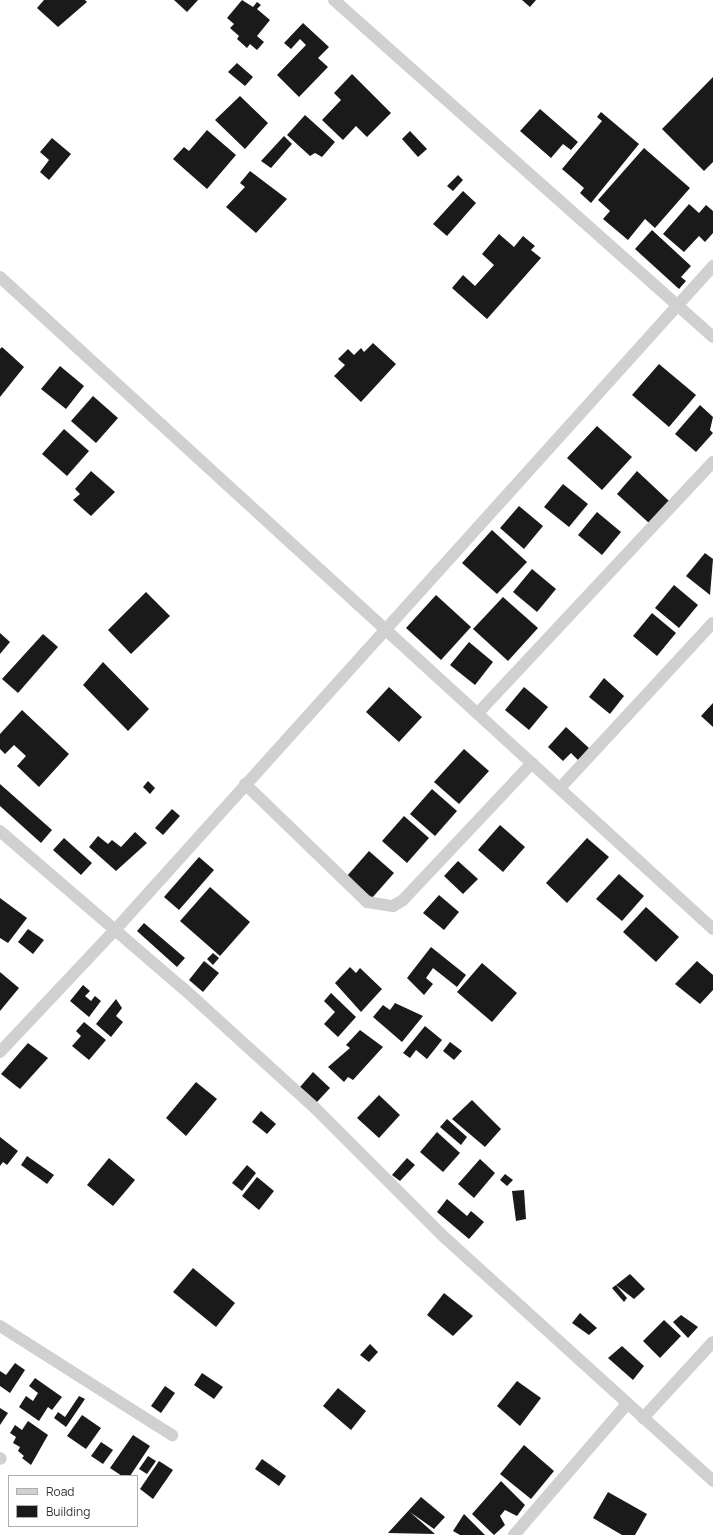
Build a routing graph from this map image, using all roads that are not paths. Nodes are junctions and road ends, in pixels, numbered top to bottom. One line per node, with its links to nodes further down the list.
1 (334, 0): 4 (street)
2 (713, 266): 4 (street)
3 (0, 277): 8 (street)
4 (677, 306): 5 (street); 8 (street)
5 (713, 337)
6 (713, 462): 9 (street)
7 (713, 623): 12 (street)
8 (384, 627): 9 (street); 11 (street)
9 (478, 713): 10 (street)
10 (532, 762): 11 (street); 12 (street)
11 (245, 784): 15 (street)
12 (560, 788): 14 (street)
13 (0, 831): 15 (street)
14 (713, 929)
15 (115, 930): 16 (street); 19 (street)
16 (0, 1052)
17 (0, 1326): 21 (street)
18 (713, 1342): 20 (street)
19 (627, 1404): 20 (street); 23 (street)
20 (643, 1418): 22 (street)
21 (172, 1435)
22 (713, 1481)
23 (514, 1535)

